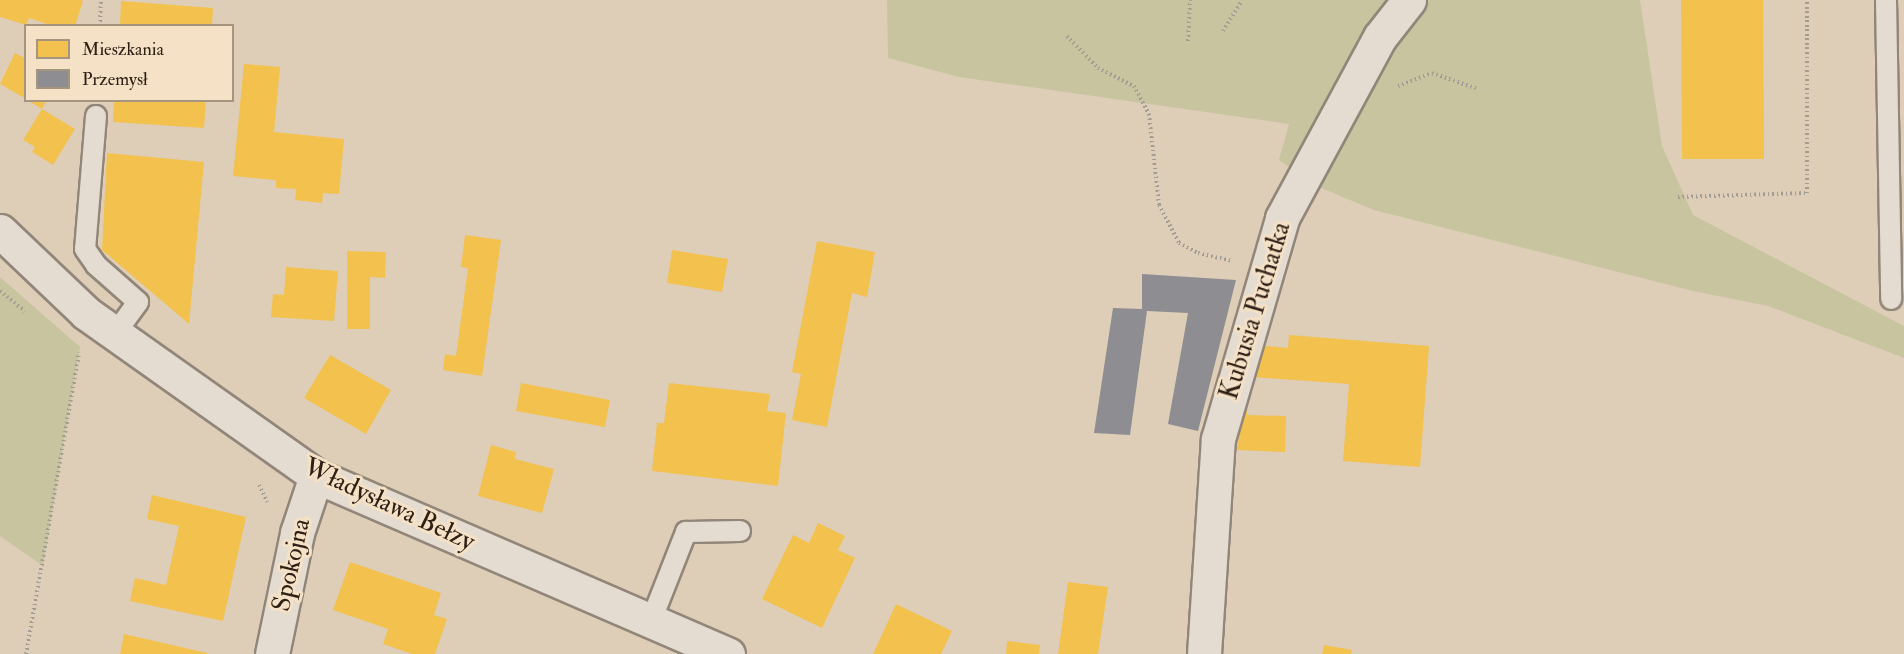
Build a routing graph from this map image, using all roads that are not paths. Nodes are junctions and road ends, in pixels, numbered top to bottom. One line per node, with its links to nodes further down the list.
1 (1409, 0): 12 (street, Kubusia Puchatka)
2 (1886, 0): 5 (lane)
3 (96, 116): 6 (lane)
4 (0, 231): 6 (street, Władysława Bełzy)
5 (1891, 298)
6 (115, 334): 7 (street, Władysława Bełzy)
7 (316, 476): 9 (street, Władysława Bełzy); 10 (street, Spokojna)
8 (740, 531): 9 (lane)
9 (651, 621): 11 (street, Władysława Bełzy)
10 (272, 654)
11 (728, 654)
12 (1204, 654)

